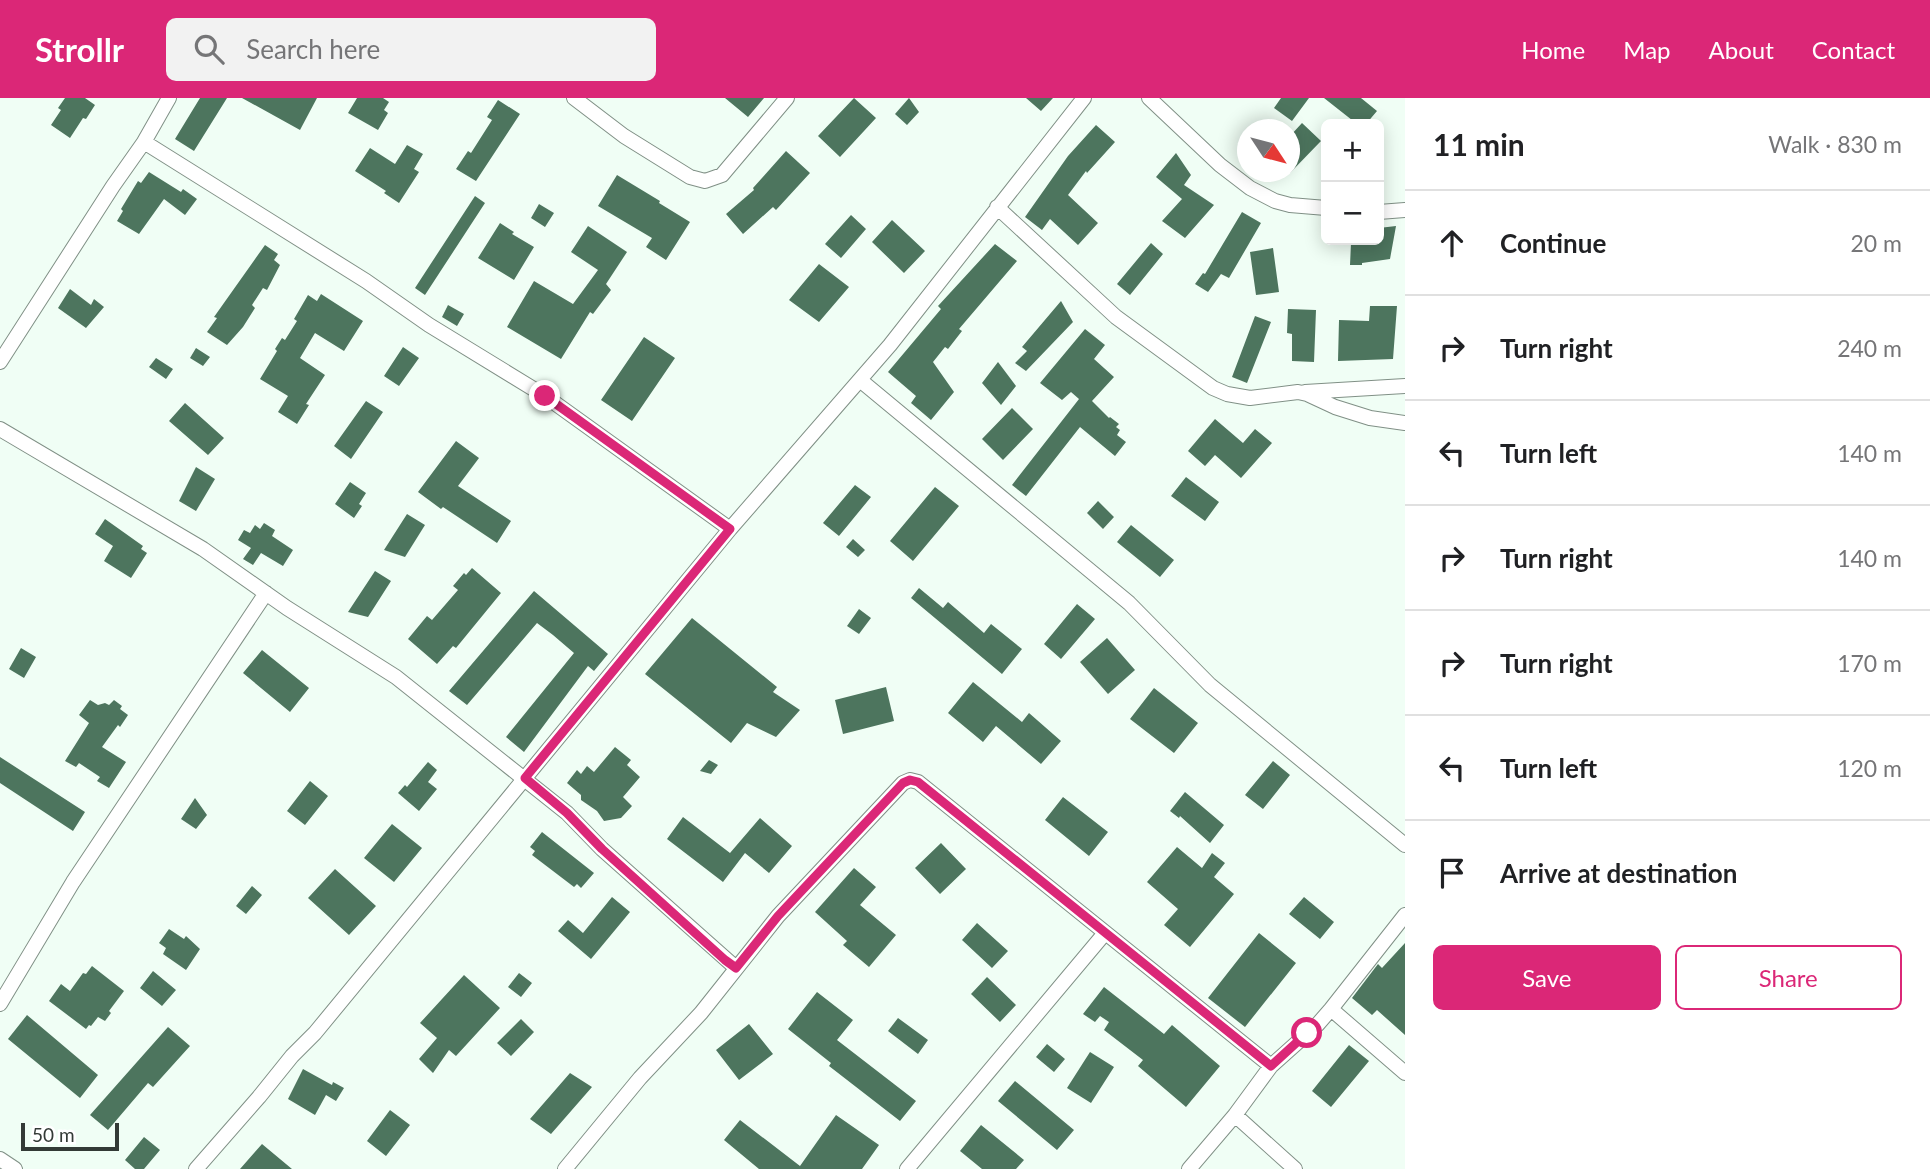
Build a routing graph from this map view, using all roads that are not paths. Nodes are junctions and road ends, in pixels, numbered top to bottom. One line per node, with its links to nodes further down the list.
1 (169, 98): 6 (street)
2 (574, 98): 3 (street)
3 (787, 98)
4 (1084, 98): 7 (street)
5 (1149, 98): 8 (street)
6 (144, 142): 11 (street); 17 (street)
7 (997, 207): 12 (street); 14 (street)
8 (1321, 208)
9 (1405, 210): 10 (street)
10 (1384, 212)
11 (0, 362)
12 (860, 380): 17 (street); 20 (street)
13 (1405, 386): 14 (street)
14 (1298, 392): 15 (street)
15 (1405, 423)
16 (0, 429): 18 (street)
17 (730, 529): 19 (street)
18 (266, 593): 19 (street); 24 (street)
19 (525, 778): 23 (street); 31 (street)
20 (1405, 845)
21 (1405, 915): 25 (street)
22 (1105, 933): 23 (street); 26 (street); 33 (street)
23 (736, 968): 32 (street)
24 (0, 1004)
25 (1331, 1009): 26 (street); 27 (street)
26 (1271, 1066): 28 (street)
27 (1405, 1073)
28 (1235, 1115): 34 (street); 35 (street)
29 (0, 1159): 30 (street)
30 (15, 1169)
31 (196, 1169)
32 (565, 1169)
33 (907, 1169)
34 (1189, 1169)
35 (1295, 1169)

